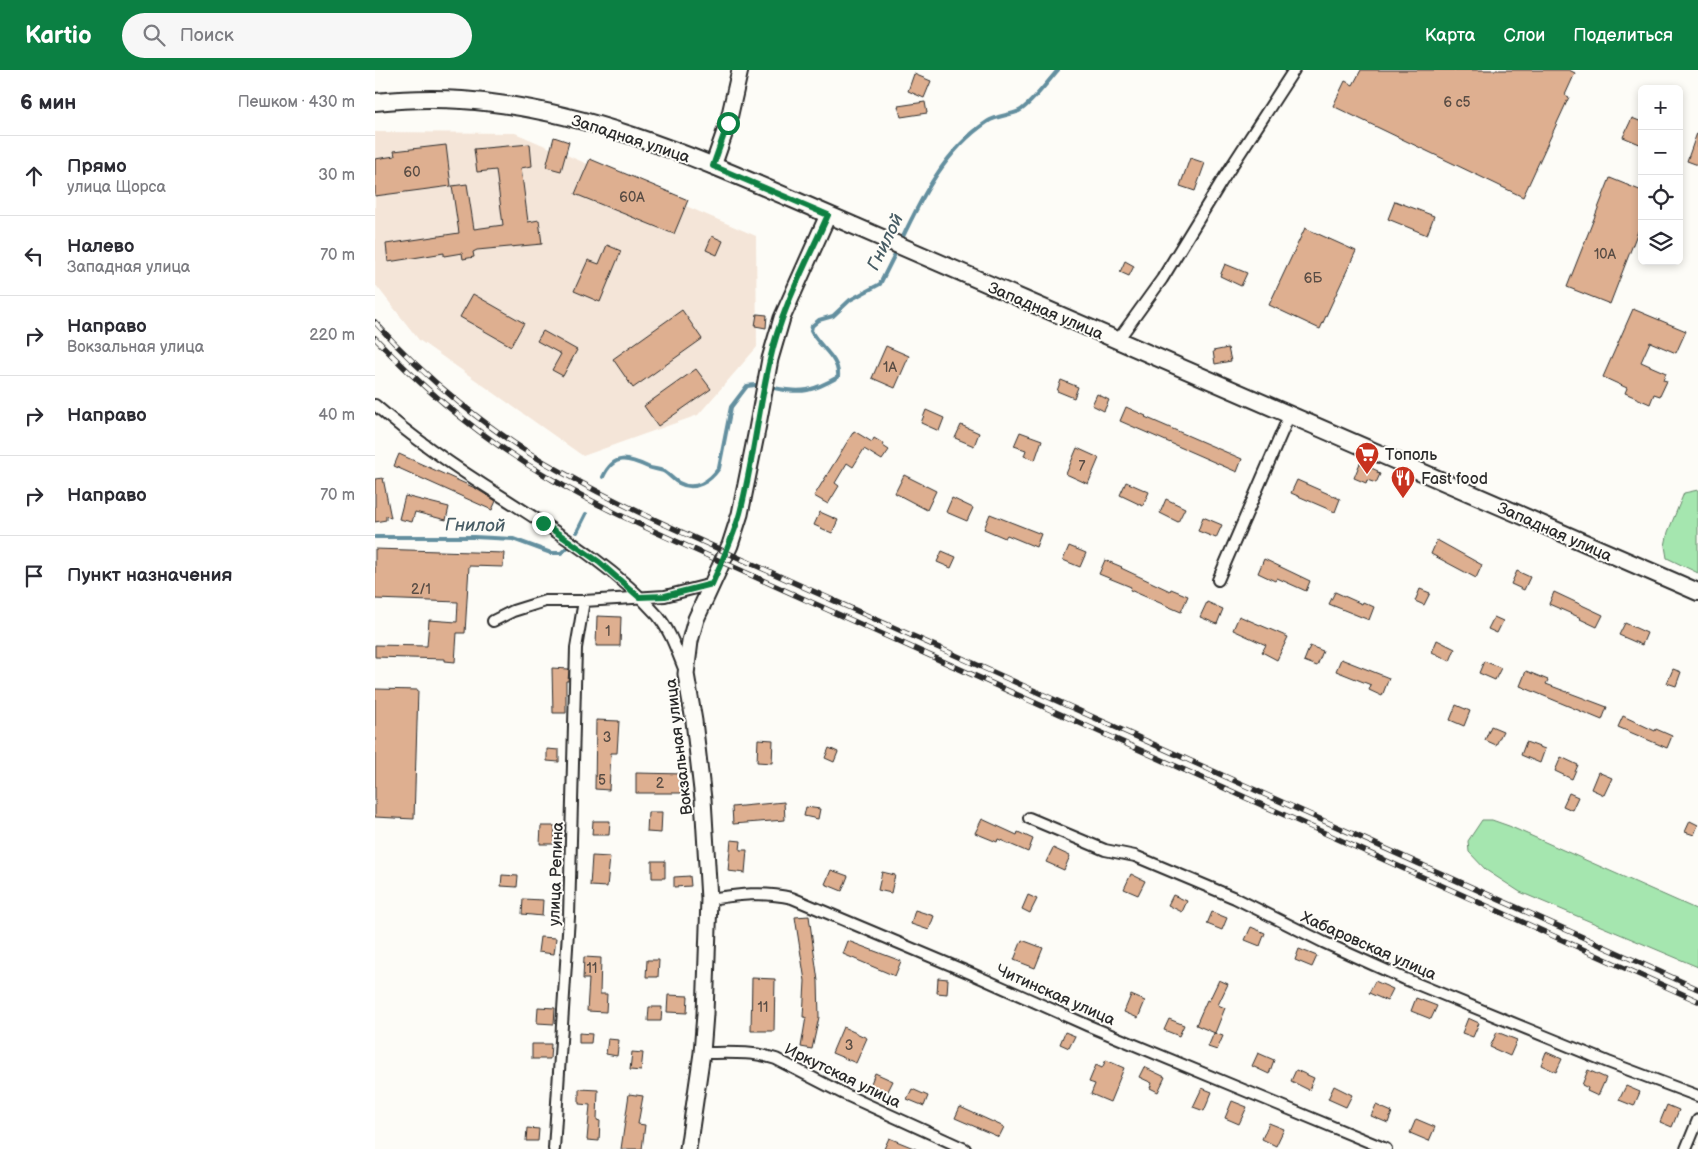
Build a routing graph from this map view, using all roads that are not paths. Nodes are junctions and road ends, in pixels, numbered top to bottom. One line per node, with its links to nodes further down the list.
1 (740, 70): 4 (main road)
2 (1295, 70): 6 (street)
3 (375, 102): 4 (main road, Западная улица)
4 (713, 166): 5 (main road, Западная улица)
5 (828, 215): 6 (main road, Западная улица); 10 (main road, Вокзальная улица)
6 (1118, 340): 8 (main road, Западная улица)
7 (375, 405): 12 (street)
8 (1289, 416): 9 (street); 11 (main road, Западная улица)
9 (1218, 580)
10 (712, 584): 12 (street); 15 (main road, Вокзальная улица)
11 (1698, 592)
12 (639, 597): 13 (street); 15 (street)
13 (584, 601): 14 (street); 21 (street, улица Репина)
14 (493, 621)
15 (686, 674): 17 (main road, Вокзальная улица)
16 (1029, 818): 19 (street, Хабаровская улица)
17 (709, 900): 18 (main road, Вокзальная улица); 24 (street, Читинская улица)
18 (702, 1053): 22 (main road, Вокзальная улица); 23 (street, Иркутская улица)
19 (1698, 1096)
20 (1698, 1120): 25 (street)
21 (554, 1149)
22 (688, 1149)
23 (965, 1149)
24 (1385, 1149)
25 (1686, 1149)

